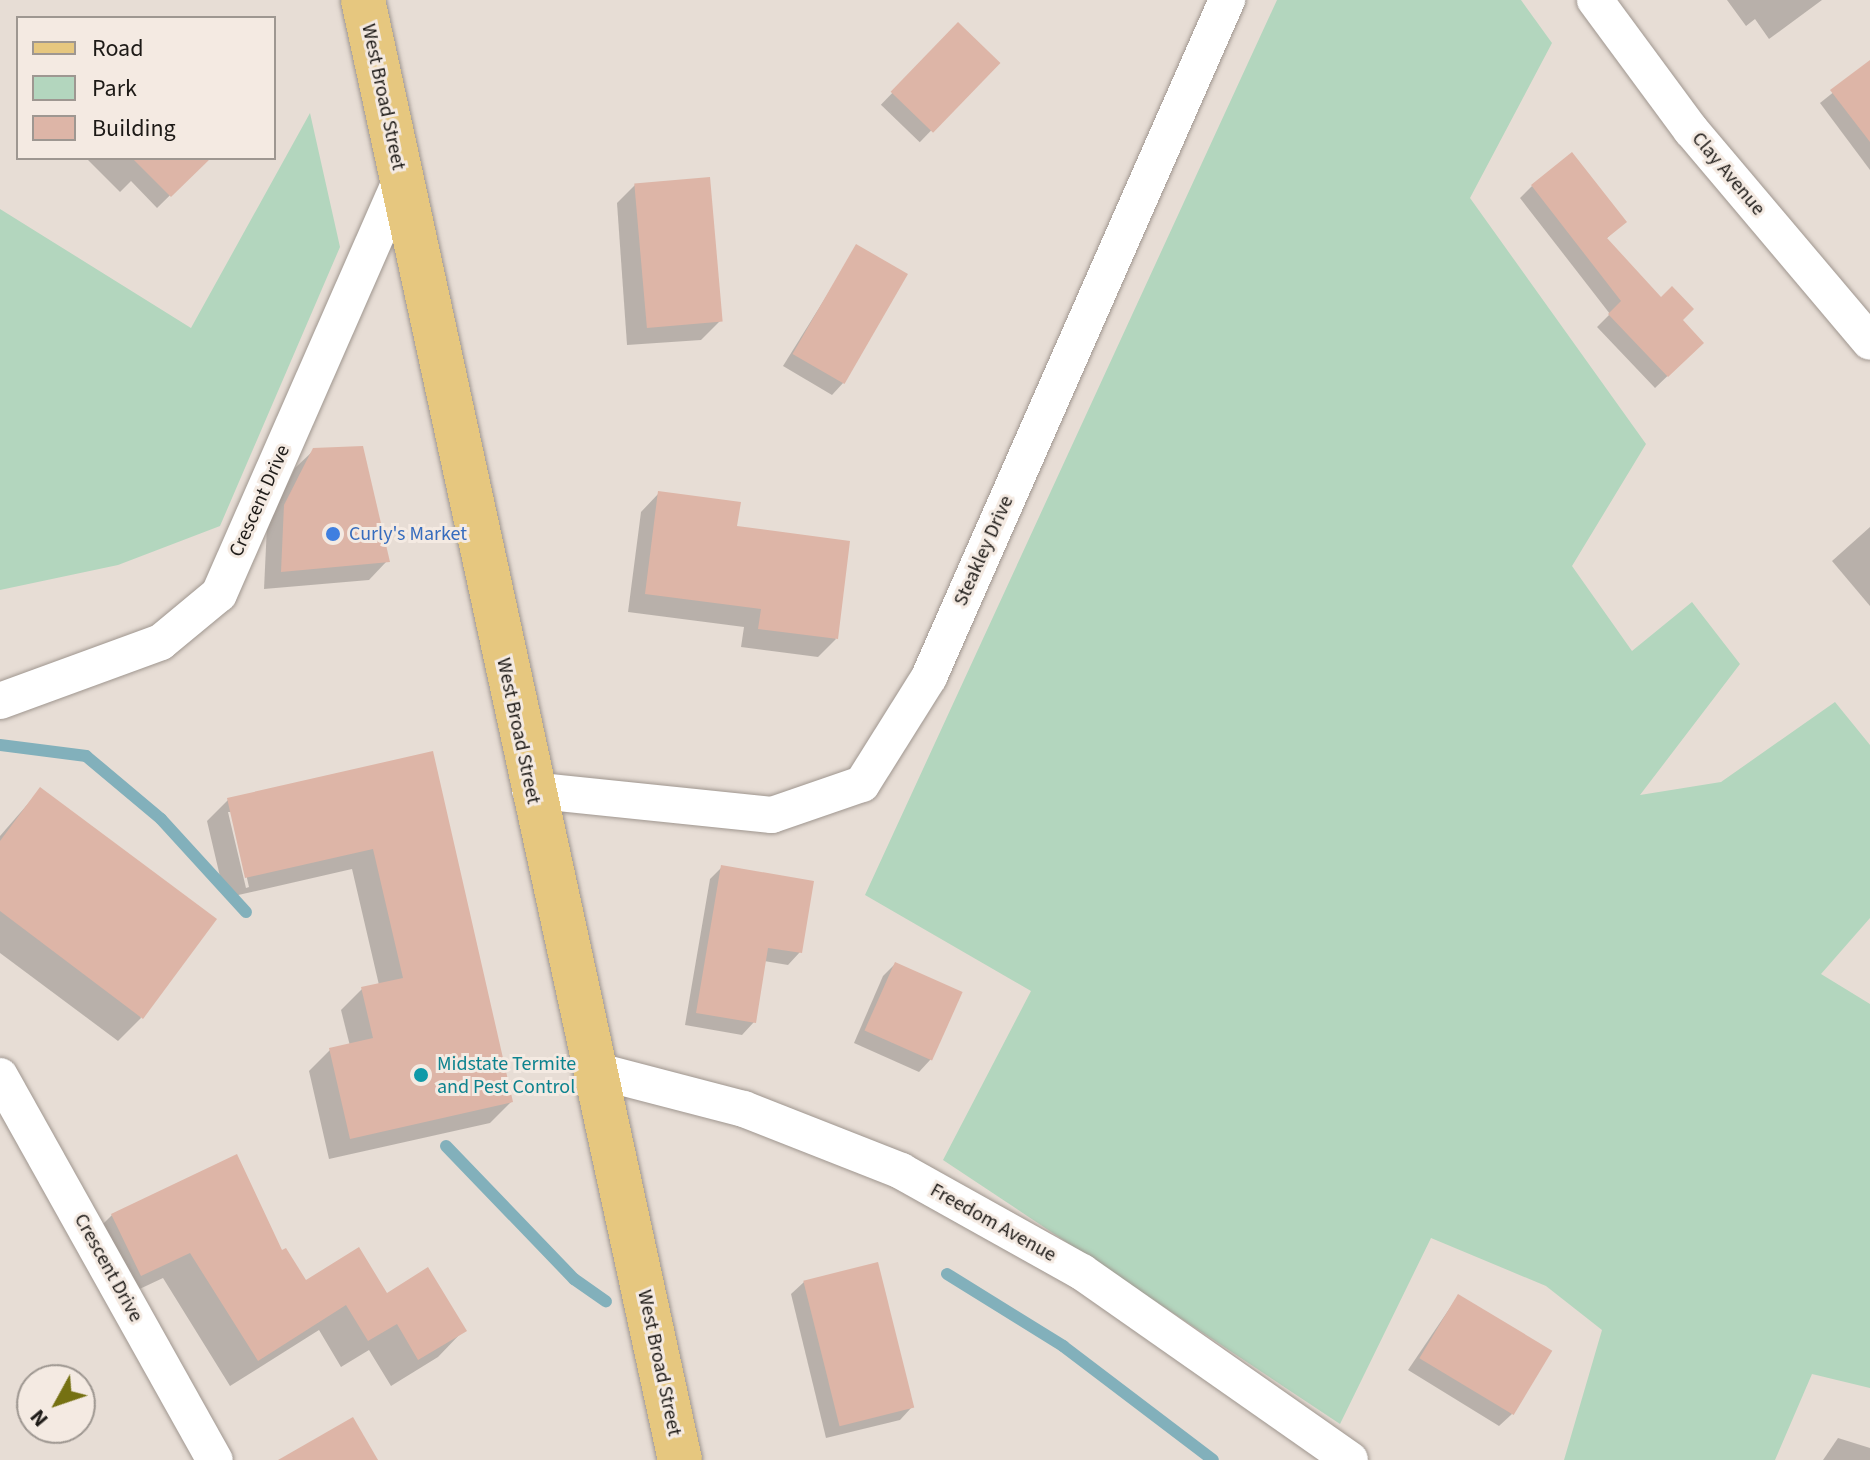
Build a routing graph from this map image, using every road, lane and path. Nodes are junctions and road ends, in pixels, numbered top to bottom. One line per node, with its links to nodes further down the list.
1 (363, 0): 4 (main road, West Broad Street)
2 (1227, 0): 7 (street, Steakley Drive)
3 (1595, 0): 5 (street, Clay Avenue)
4 (400, 181): 6 (street, Crescent Drive); 7 (main road, West Broad Street)
5 (1870, 342)
6 (0, 701)
7 (530, 790): 8 (main road, West Broad Street)
8 (594, 1070): 11 (main road, West Broad Street); 12 (street, Freedom Avenue)
9 (0, 1076): 10 (street, Crescent Drive)
10 (215, 1460)
11 (680, 1460)
12 (1350, 1460)

